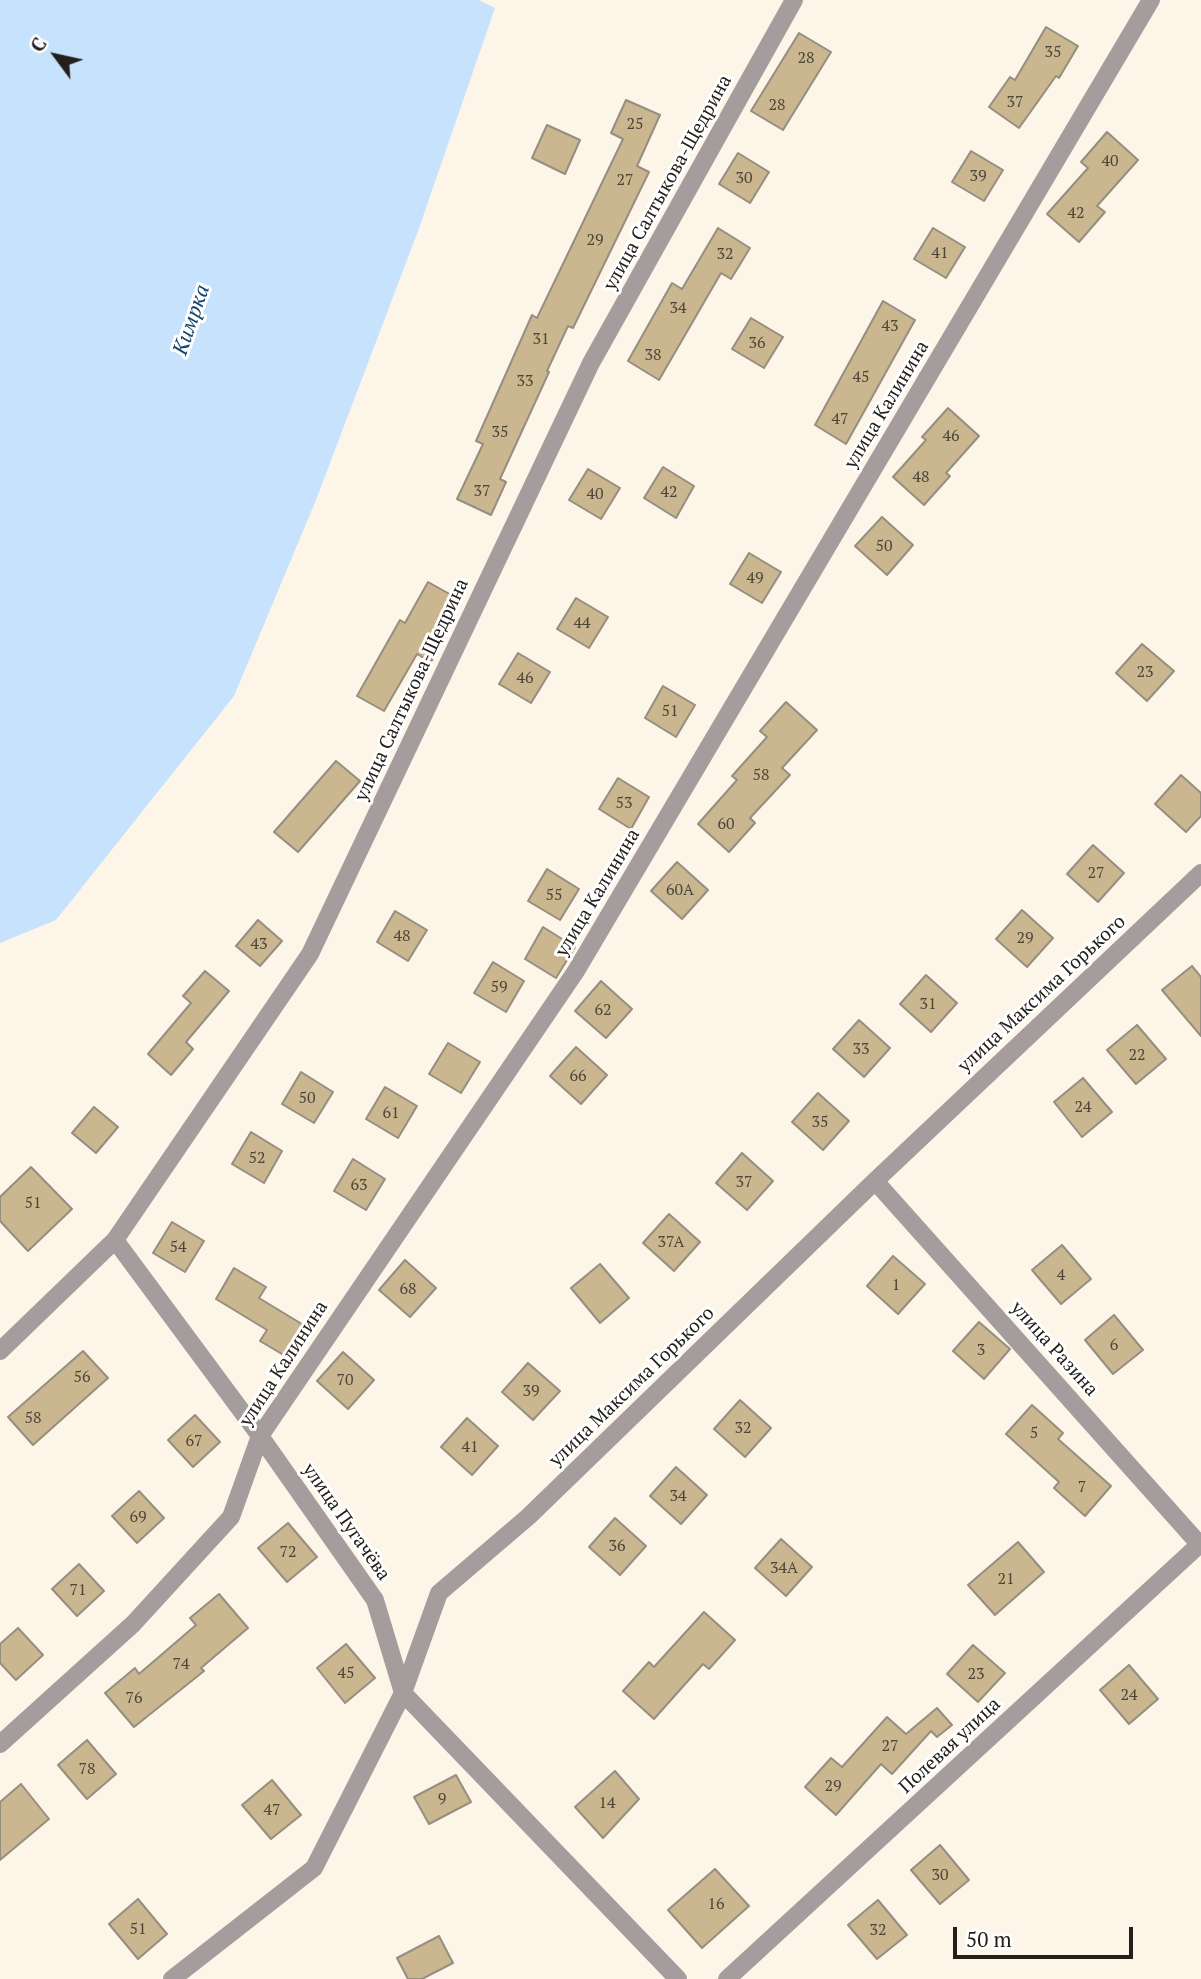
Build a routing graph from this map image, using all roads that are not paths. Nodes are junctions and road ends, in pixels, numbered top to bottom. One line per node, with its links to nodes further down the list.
1 (794, 0): 5 (street, улица Салтыкова-Щедрина)
2 (1152, 0): 7 (street, улица Калинина)
3 (1201, 873): 4 (street, улица Максима Горького)
4 (875, 1181): 8 (street, улица Разина); 9 (street, улица Максима Горького)
5 (115, 1240): 6 (street, улица Салтыкова-Щедрина); 7 (street, улица Пугачёва)
6 (0, 1351)
7 (260, 1436): 9 (street, улица Пугачёва); 10 (street, улица Калинина)
8 (1201, 1544): 13 (street, Полевая улица)
9 (403, 1693): 11 (street, улица Максима Горького); 12 (street, улица Пугачёва)
10 (0, 1744)
11 (172, 1979)
12 (678, 1979)
13 (727, 1979)

